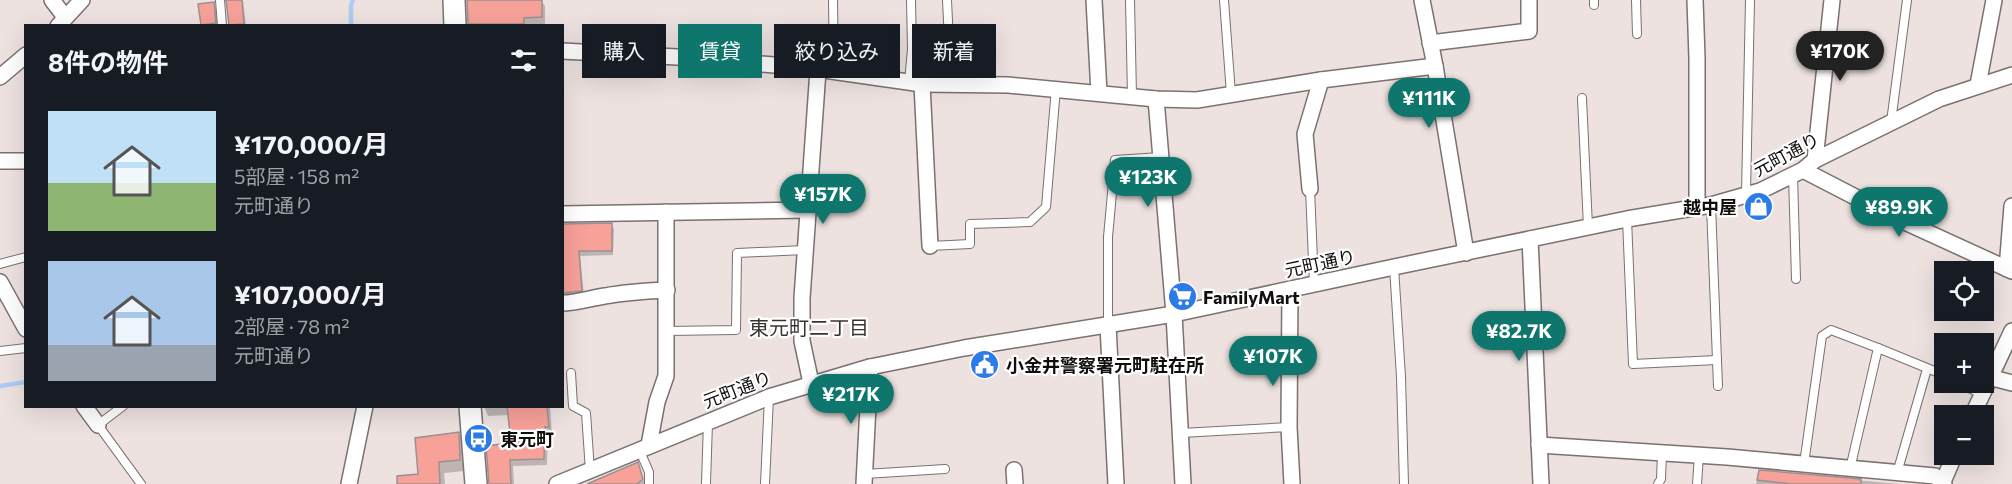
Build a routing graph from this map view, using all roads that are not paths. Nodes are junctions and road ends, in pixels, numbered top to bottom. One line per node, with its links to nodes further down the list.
1 (52, 0): 19 (street)
2 (82, 0): 19 (street)
3 (220, 0): 20 (lane)
4 (454, 0): 21 (main road)
5 (833, 0): 22 (lane)
6 (911, 0): 34 (lane)
7 (947, 0): 35 (lane)
8 (1094, 0): 38 (street)
9 (1130, 0): 40 (lane)
10 (1224, 0): 39 (lane)
11 (1422, 0): 24 (street)
12 (1529, 0): 24 (street)
13 (1636, 0): 23 (lane)
14 (1695, 0): 51 (street)
15 (1750, 0): 50 (lane)
16 (1832, 0): 45 (street)
17 (1907, 0): 43 (lane)
18 (1994, 0): 36 (street)
19 (61, 21)
20 (222, 24)
21 (455, 24)
22 (833, 24)
23 (1638, 34)
24 (1430, 43): 28 (street)
25 (564, 51): 27 (street)
26 (24, 57): 30 (street)
27 (774, 66)
28 (1435, 66): 33 (street); 61 (street)
29 (2012, 75): 36 (street, 元町通り)
30 (0, 77)
31 (818, 78): 53 (street)
32 (881, 78): 34 (street)
33 (1321, 80): 39 (street); 49 (street)
34 (915, 83): 35 (street); 59 (street)
35 (951, 84): 37 (street)
36 (1978, 85): 43 (street, 元町通り)
37 (1056, 88): 38 (street); 59 (lane)
38 (1099, 93): 40 (street)
39 (1231, 94): 42 (street)
40 (1132, 96): 42 (street)
41 (1582, 98): 57 (lane)
42 (1156, 99): 44 (street)
43 (1891, 122): 45 (street, 元町通り)
44 (1161, 157): 72 (street); 74 (lane)
45 (1815, 160): 48 (street, 元町通り)
46 (0, 161): 47 (street)
47 (24, 161)
48 (1798, 172): 50 (street, 元町通り); 65 (street); 66 (lane)
49 (1310, 189): 68 (lane)
50 (1746, 194): 51 (street, 元町通り)
51 (1704, 206): 56 (street, 元町通り); 80 (lane)
52 (2012, 206): 65 (street)
53 (807, 210): 54 (street); 60 (street)
54 (666, 212): 55 (street); 70 (street)
55 (564, 214)
56 (1627, 219): 57 (street, 元町通り); 80 (lane)
57 (1588, 227): 58 (street, 元町通り)
58 (1530, 239): 61 (street, 元町通り); 101 (street)
59 (930, 246)
60 (804, 250): 75 (lane); 87 (street)
61 (1466, 253): 64 (street, 元町通り)
62 (24, 258): 63 (lane)
63 (0, 264)
64 (1394, 267): 68 (street, 元町通り); 122 (lane)
65 (2010, 270)
66 (1796, 279)
67 (0, 282): 73 (street)
68 (1314, 284): 69 (street, 元町通り)
69 (1290, 288): 72 (street, 元町通り); 99 (street)
70 (667, 290): 71 (street); 75 (street)
71 (564, 303)
72 (1174, 314): 74 (street, 元町通り); 100 (street)
73 (24, 325)
74 (1108, 325): 82 (street, 元町通り); 119 (street)
75 (667, 331): 102 (street)
76 (2012, 331): 81 (street)
77 (24, 348): 79 (lane)
78 (1878, 348): 83 (lane); 105 (lane); 108 (lane)
79 (0, 351)
80 (1717, 360): 89 (lane)
81 (1994, 367)
82 (870, 368): 87 (street, 元町通り); 111 (street)
83 (1927, 369): 84 (lane); 110 (lane)
84 (1934, 371)
85 (571, 373): 109 (lane)
86 (1994, 378): 88 (street)
87 (811, 383): 91 (street, 元町通り)
88 (2012, 383)
89 (1718, 386)
90 (1981, 394): 92 (street)
91 (769, 396): 97 (street, 元町通り); 118 (lane)
92 (1976, 405)
93 (85, 408): 98 (street)
94 (120, 408): 98 (lane)
95 (365, 408): 113 (street)
96 (470, 408): 114 (main road)
97 (708, 421): 102 (street, 元町通り); 117 (lane)
98 (98, 425): 112 (lane)
99 (1289, 427): 100 (lane); 121 (street)
100 (1180, 433): 120 (street)
101 (1539, 445): 103 (street); 123 (street)
102 (644, 447): 109 (street, 元町通り); 116 (lane)
103 (1662, 453): 104 (street); 124 (lane)
104 (1699, 455): 105 (street); 125 (lane)
105 (1804, 464): 108 (street)
106 (1951, 465): 126 (street)
107 (945, 469): 111 (lane)
108 (1850, 469): 110 (street)
109 (590, 471): 115 (street, 元町通り)
110 (1897, 473): 126 (street)
111 (865, 479)
112 (141, 484)
113 (349, 484)
114 (476, 484)
115 (557, 484)
116 (649, 484)
117 (706, 484)
118 (765, 484)
119 (1116, 484)
120 (1183, 484)
121 (1292, 484)
122 (1404, 484)
123 (1540, 484)
124 (1658, 484)
125 (1697, 484)
126 (1943, 484)

